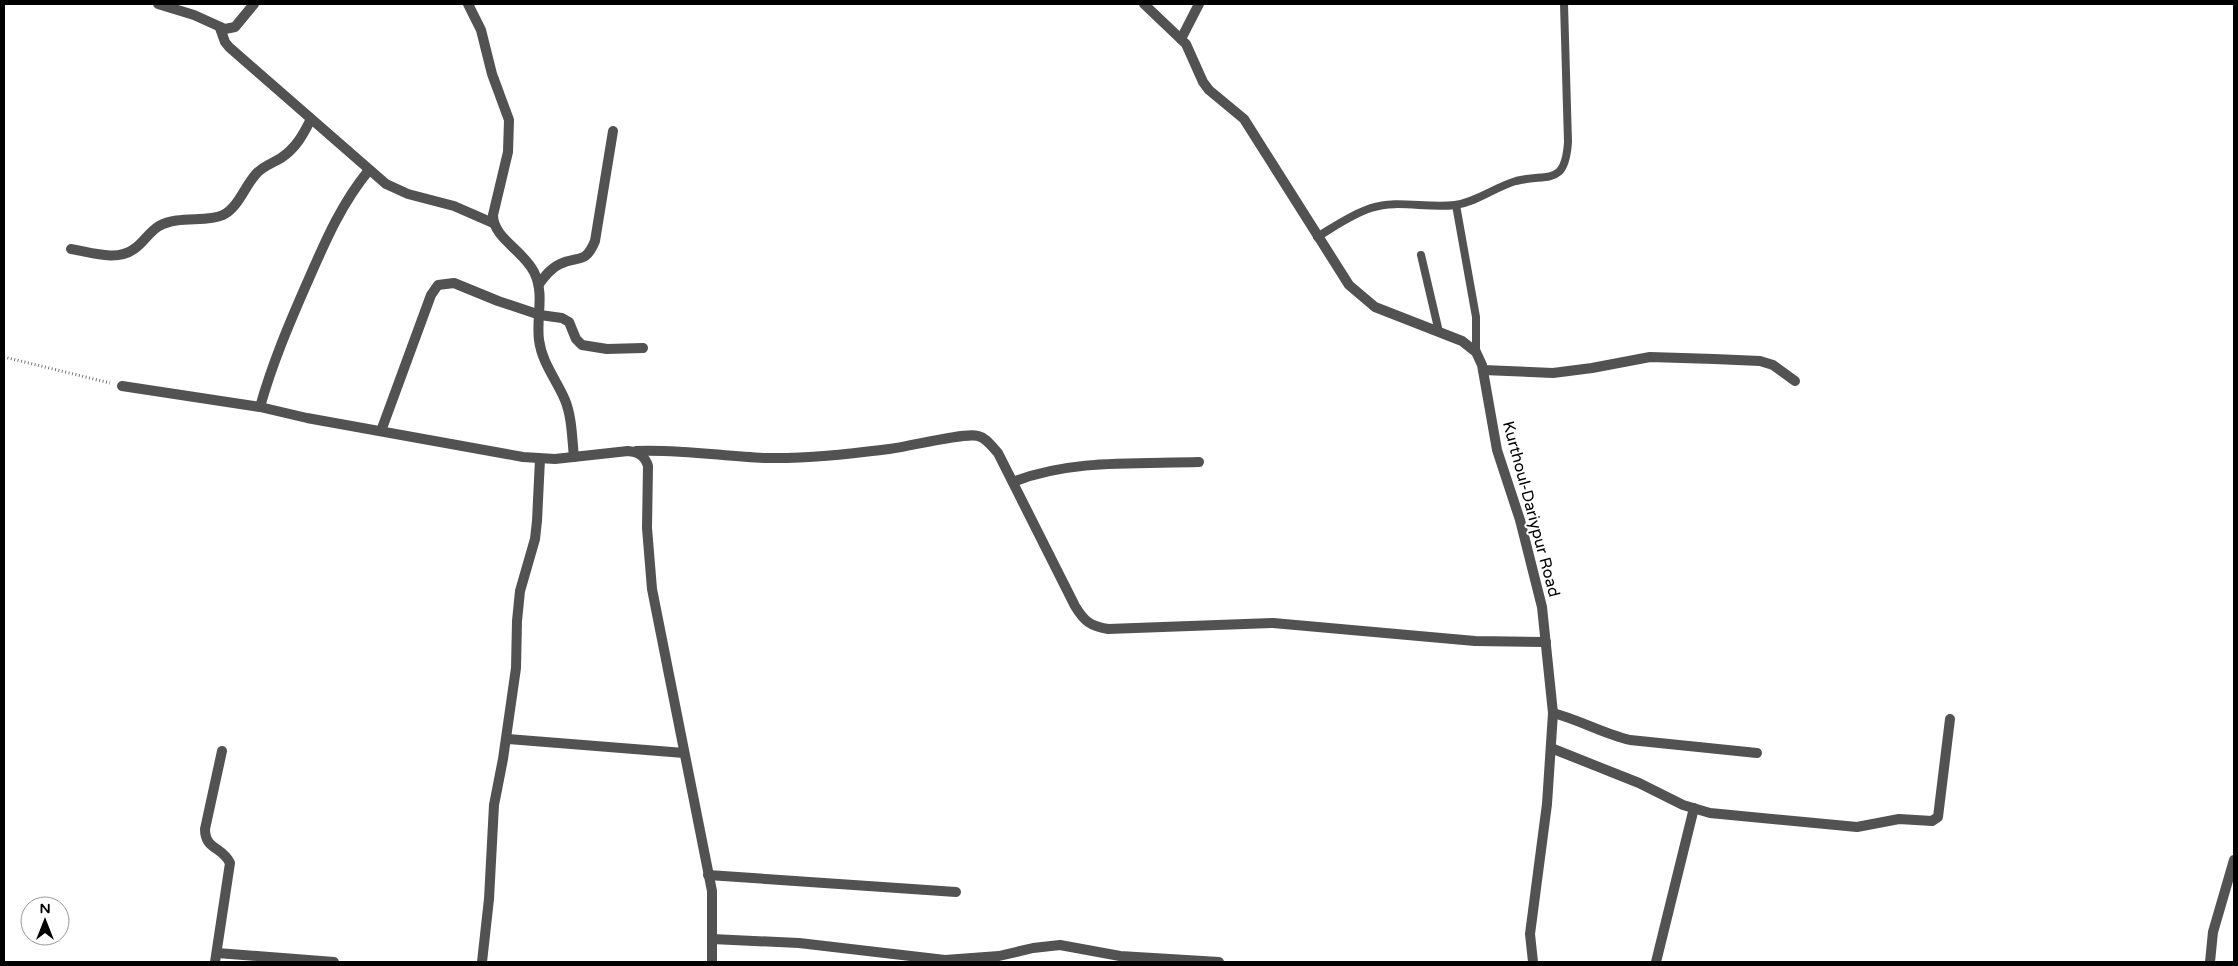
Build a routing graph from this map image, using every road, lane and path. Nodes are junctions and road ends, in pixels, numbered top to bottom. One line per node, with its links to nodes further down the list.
1 (158, 4): 7 (street)
2 (254, 4): 7 (street)
3 (468, 4): 13 (street)
4 (1144, 4): 8 (street)
5 (1199, 4): 8 (street)
6 (1564, 4): 12 (lane)
7 (220, 28): 9 (street)
8 (1182, 40): 14 (street)
9 (311, 119): 11 (street); 15 (street)
10 (612, 131): 17 (street)
11 (369, 170): 13 (street); 26 (street)
12 (1456, 205): 14 (lane); 21 (lane)
13 (493, 223): 17 (street)
14 (1317, 237): 19 (street)
15 (71, 249)
16 (1421, 255): 19 (lane)
17 (539, 284): 18 (street)
18 (540, 315): 20 (street); 27 (street); 29 (street)
19 (1439, 332): 21 (street)
20 (643, 348)
21 (1476, 352): 23 (street, Kurthoul-Dariypur Road)
22 (4, 358): 25 (path)
23 (1483, 370): 24 (street); 33 (street, Kurthoul-Dariypur Road)
24 (1795, 381)
25 (122, 386): 26 (street)
26 (260, 407): 27 (street)
27 (381, 431): 30 (street)
28 (636, 451): 29 (street); 32 (street); 39 (street)
29 (574, 457): 30 (street)
30 (540, 459): 36 (street)
31 (1199, 462): 32 (street)
32 (1013, 482): 33 (street)
33 (1546, 642): 34 (street, Kurthoul-Dariypur Road)
34 (1553, 714): 37 (street, Kurthoul-Dariypur Road); 40 (street)
35 (1950, 719): 41 (street)
36 (506, 739): 39 (street); 49 (street)
37 (1551, 748): 41 (street); 52 (street, Kurthoul-Dariypur Road)
38 (222, 751): 46 (street)
39 (684, 753): 43 (street)
40 (1757, 753)
41 (1694, 808): 53 (street)
42 (2234, 860): 54 (street)
43 (708, 875): 44 (street); 45 (street)
44 (956, 892)
45 (712, 939): 47 (street); 50 (street)
46 (216, 957): 48 (street)
47 (908, 958): 51 (street)
48 (334, 962)
49 (482, 962)
50 (712, 962)
51 (1219, 962)
52 (1533, 962)
53 (1656, 962)
54 (2210, 962)

